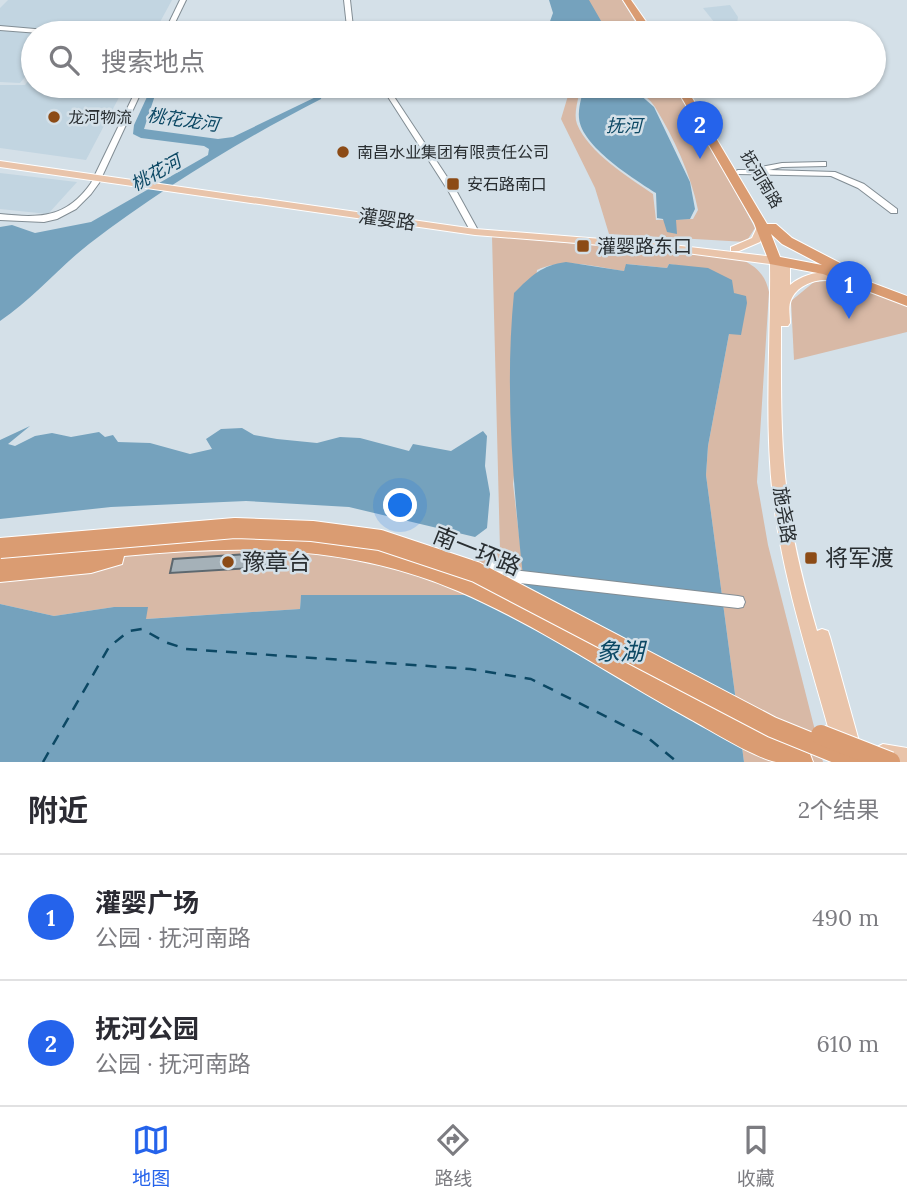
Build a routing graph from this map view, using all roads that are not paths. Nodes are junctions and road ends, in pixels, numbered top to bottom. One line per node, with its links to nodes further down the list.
1 (183, 0): 5 (street)
2 (347, 0): 6 (street)
3 (627, 0): 7 (highway)
4 (633, 0): 8 (highway)
5 (173, 21)
6 (349, 21)
7 (641, 21)
8 (647, 21)
9 (0, 28): 10 (street)
10 (21, 30)
11 (135, 98): 19 (street)
12 (392, 98): 24 (street)
13 (687, 98): 23 (highway, 抚河南路)
14 (694, 98): 18 (highway, 抚河南路)
15 (0, 157): 19 (main road, 灌婴路)
16 (0, 164): 19 (main road, 灌婴路)
17 (822, 164): 18 (street)
18 (737, 171): 21 (street); 23 (highway, 抚河南路)
19 (99, 175): 20 (main road, 灌婴路); 20 (main road, 灌婴路); 22 (street)
20 (178, 185): 24 (main road, 灌婴路)
21 (894, 211)
22 (0, 217)
23 (766, 227): 25 (main road); 26 (highway, 抚河南路); 27 (highway)
24 (474, 230): 25 (main road, 灌婴路)
25 (738, 253): 26 (main road, 灌婴路); 29 (main road)
26 (779, 258): 27 (highway); 29 (main road, 施尧路)
27 (859, 279): 28 (highway); 29 (main road); 30 (highway)
28 (907, 295)
29 (780, 300): 38 (main road, 施尧路)
30 (907, 301)
31 (174, 544): 33 (highway, 南一环路); 35 (highway); 37 (highway, 南一环路)
32 (0, 548): 37 (highway, 南一环路, bridge)
33 (0, 561)
34 (492, 564): 36 (street)
35 (0, 573)
36 (738, 602)
37 (704, 704): 38 (highway, 南一环路, bridge); 40 (highway); 41 (highway, 南一环路); 42 (highway, bridge)
38 (851, 756): 39 (main road)
39 (907, 757)
40 (776, 762)
41 (802, 762)
42 (890, 762)

